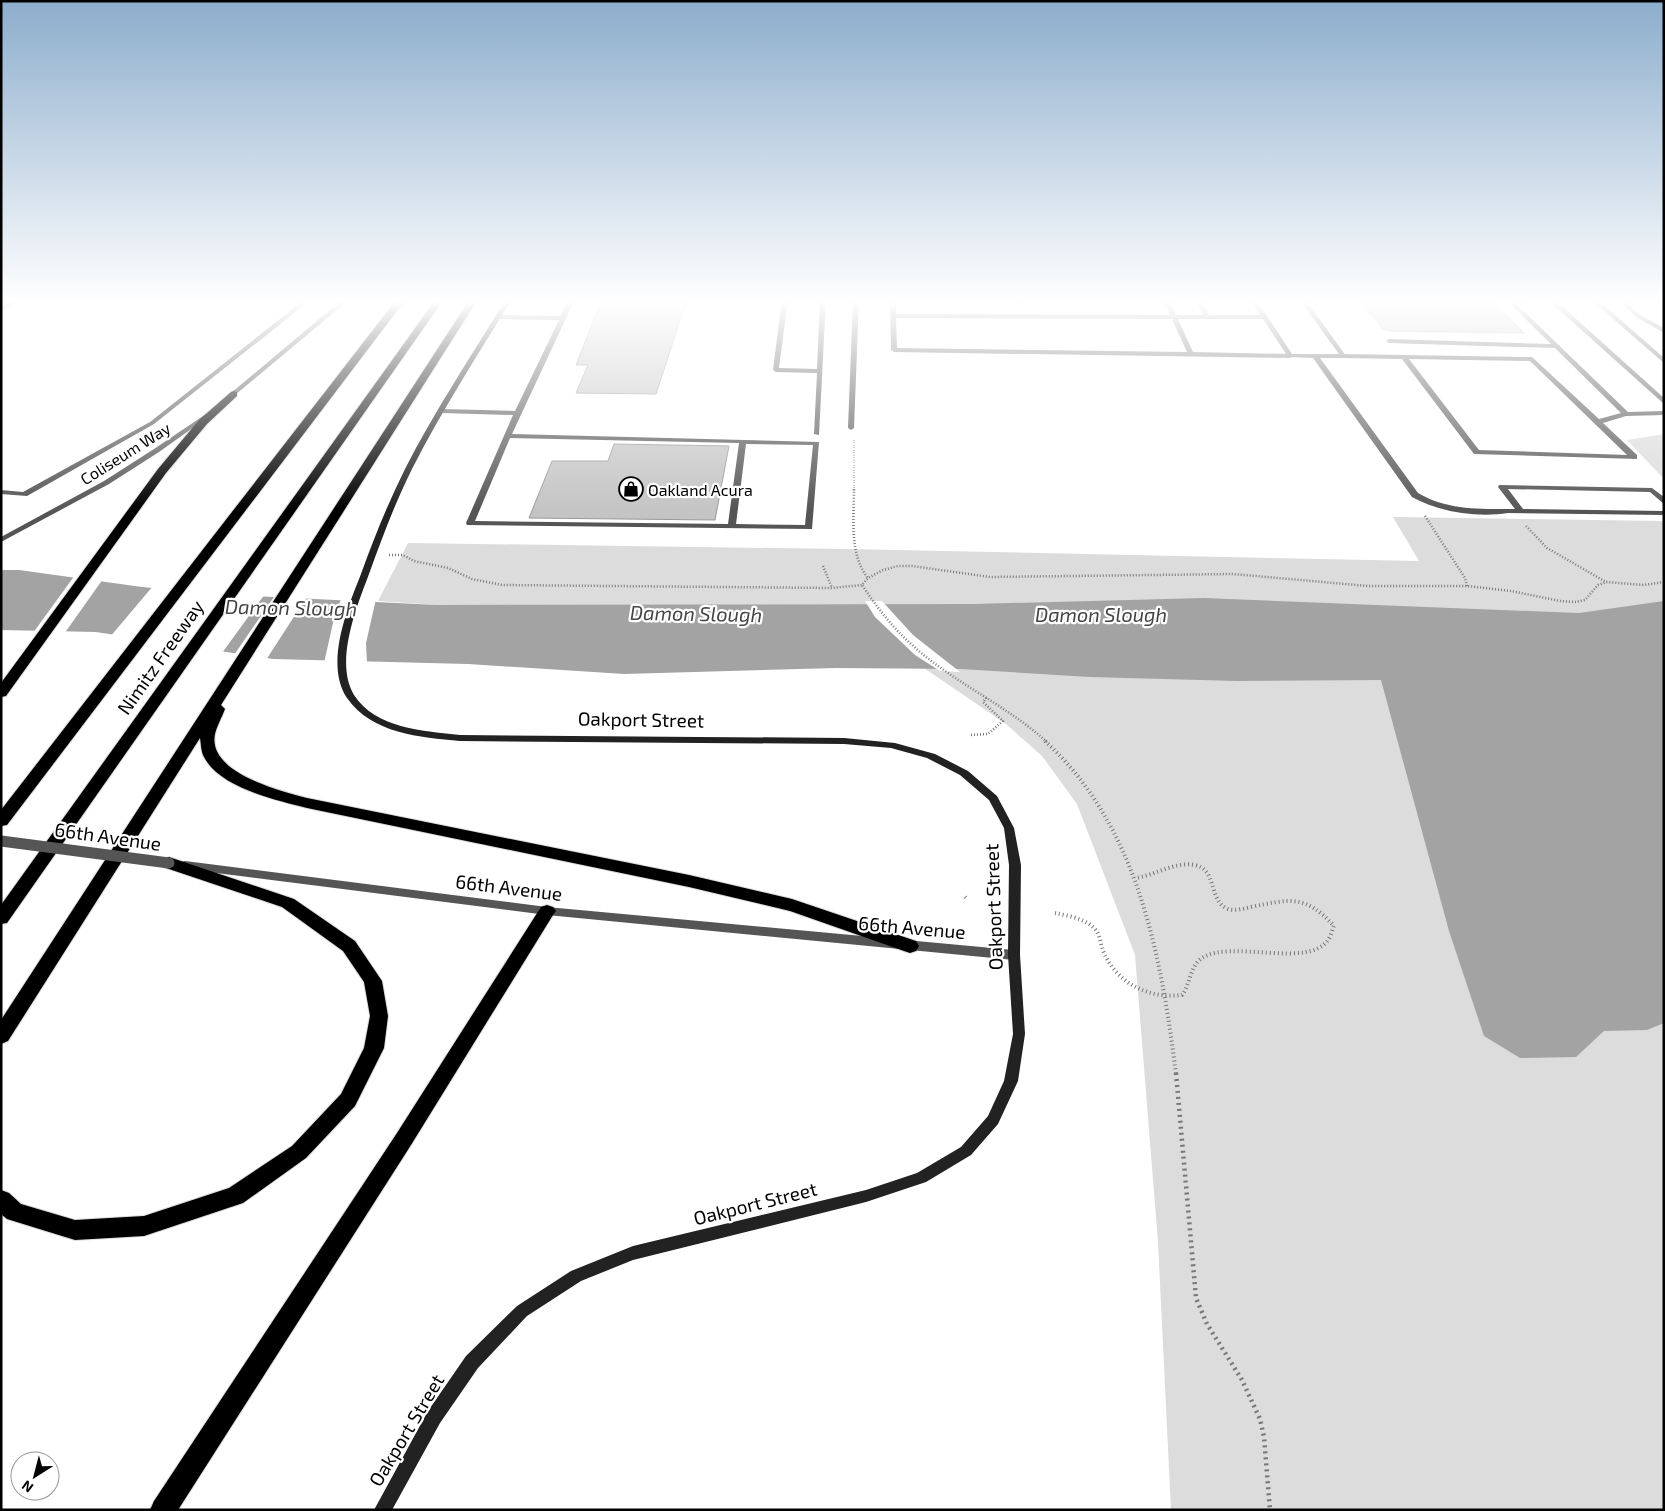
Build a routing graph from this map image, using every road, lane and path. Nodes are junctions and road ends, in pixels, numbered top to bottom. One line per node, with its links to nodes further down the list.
1 (220, 370): 27 (street)
2 (263, 370): 16 (street, Coliseum Way)
3 (348, 370): 46 (highway, Nimitz Freeway)
4 (390, 370): 52 (highway, Nimitz Freeway)
5 (428, 370): 42 (highway)
6 (467, 370): 18 (main road, Oakport Street)
7 (538, 370): 19 (street)
8 (776, 370): 15 (street)
9 (854, 370): 23 (street)
10 (1325, 370): 28 (street)
11 (1414, 370): 22 (street)
12 (1543, 370): 22 (street)
13 (1581, 370): 21 (street)
14 (1628, 370): 17 (street)
15 (820, 371): 24 (street)
16 (234, 394): 33 (street, Coliseum Way); 43 (highway)
17 (1664, 402)
18 (442, 411): 19 (street); 34 (main road, Oakport Street)
19 (517, 413): 25 (street)
20 (1664, 413): 21 (street)
21 (1626, 414): 22 (street)
22 (1598, 422)
23 (852, 428)
24 (817, 434): 36 (path)
25 (507, 436): 26 (street); 32 (street)
26 (743, 442): 32 (street); 32 (street)
27 (1, 492)
28 (1425, 502): 30 (street); 40 (path)
29 (1664, 502): 30 (street)
30 (1513, 512): 31 (street); 37 (path)
31 (1664, 513)
32 (732, 526)
33 (1, 540)
34 (372, 554): 41 (path); 54 (main road, Oakport Street)
35 (823, 566): 41 (path)
36 (868, 578): 39 (path); 40 (path)
37 (1607, 582): 38 (path); 40 (path)
38 (1664, 582)
39 (862, 585): 41 (path); 44 (path)
40 (1467, 586)
41 (832, 588)
42 (230, 678): 53 (highway); 56 (highway)
43 (1, 693)
44 (987, 697): 45 (path); 49 (path)
45 (971, 735)
46 (1, 821)
47 (1, 841): 48 (street, 66th Avenue, bridge)
48 (168, 863): 50 (street, 66th Avenue); 57 (highway)
49 (1135, 878): 55 (path); 55 (path)
50 (548, 910): 53 (street, 66th Avenue); 58 (highway)
51 (1055, 913): 55 (path)
52 (1, 918)
53 (910, 946): 54 (street, 66th Avenue)
54 (1014, 955): 59 (main road, Oakport Street)
55 (1166, 997): 60 (path)
56 (1, 1036)
57 (1, 1200)
58 (164, 1510)
59 (382, 1510)
60 (1270, 1510)

